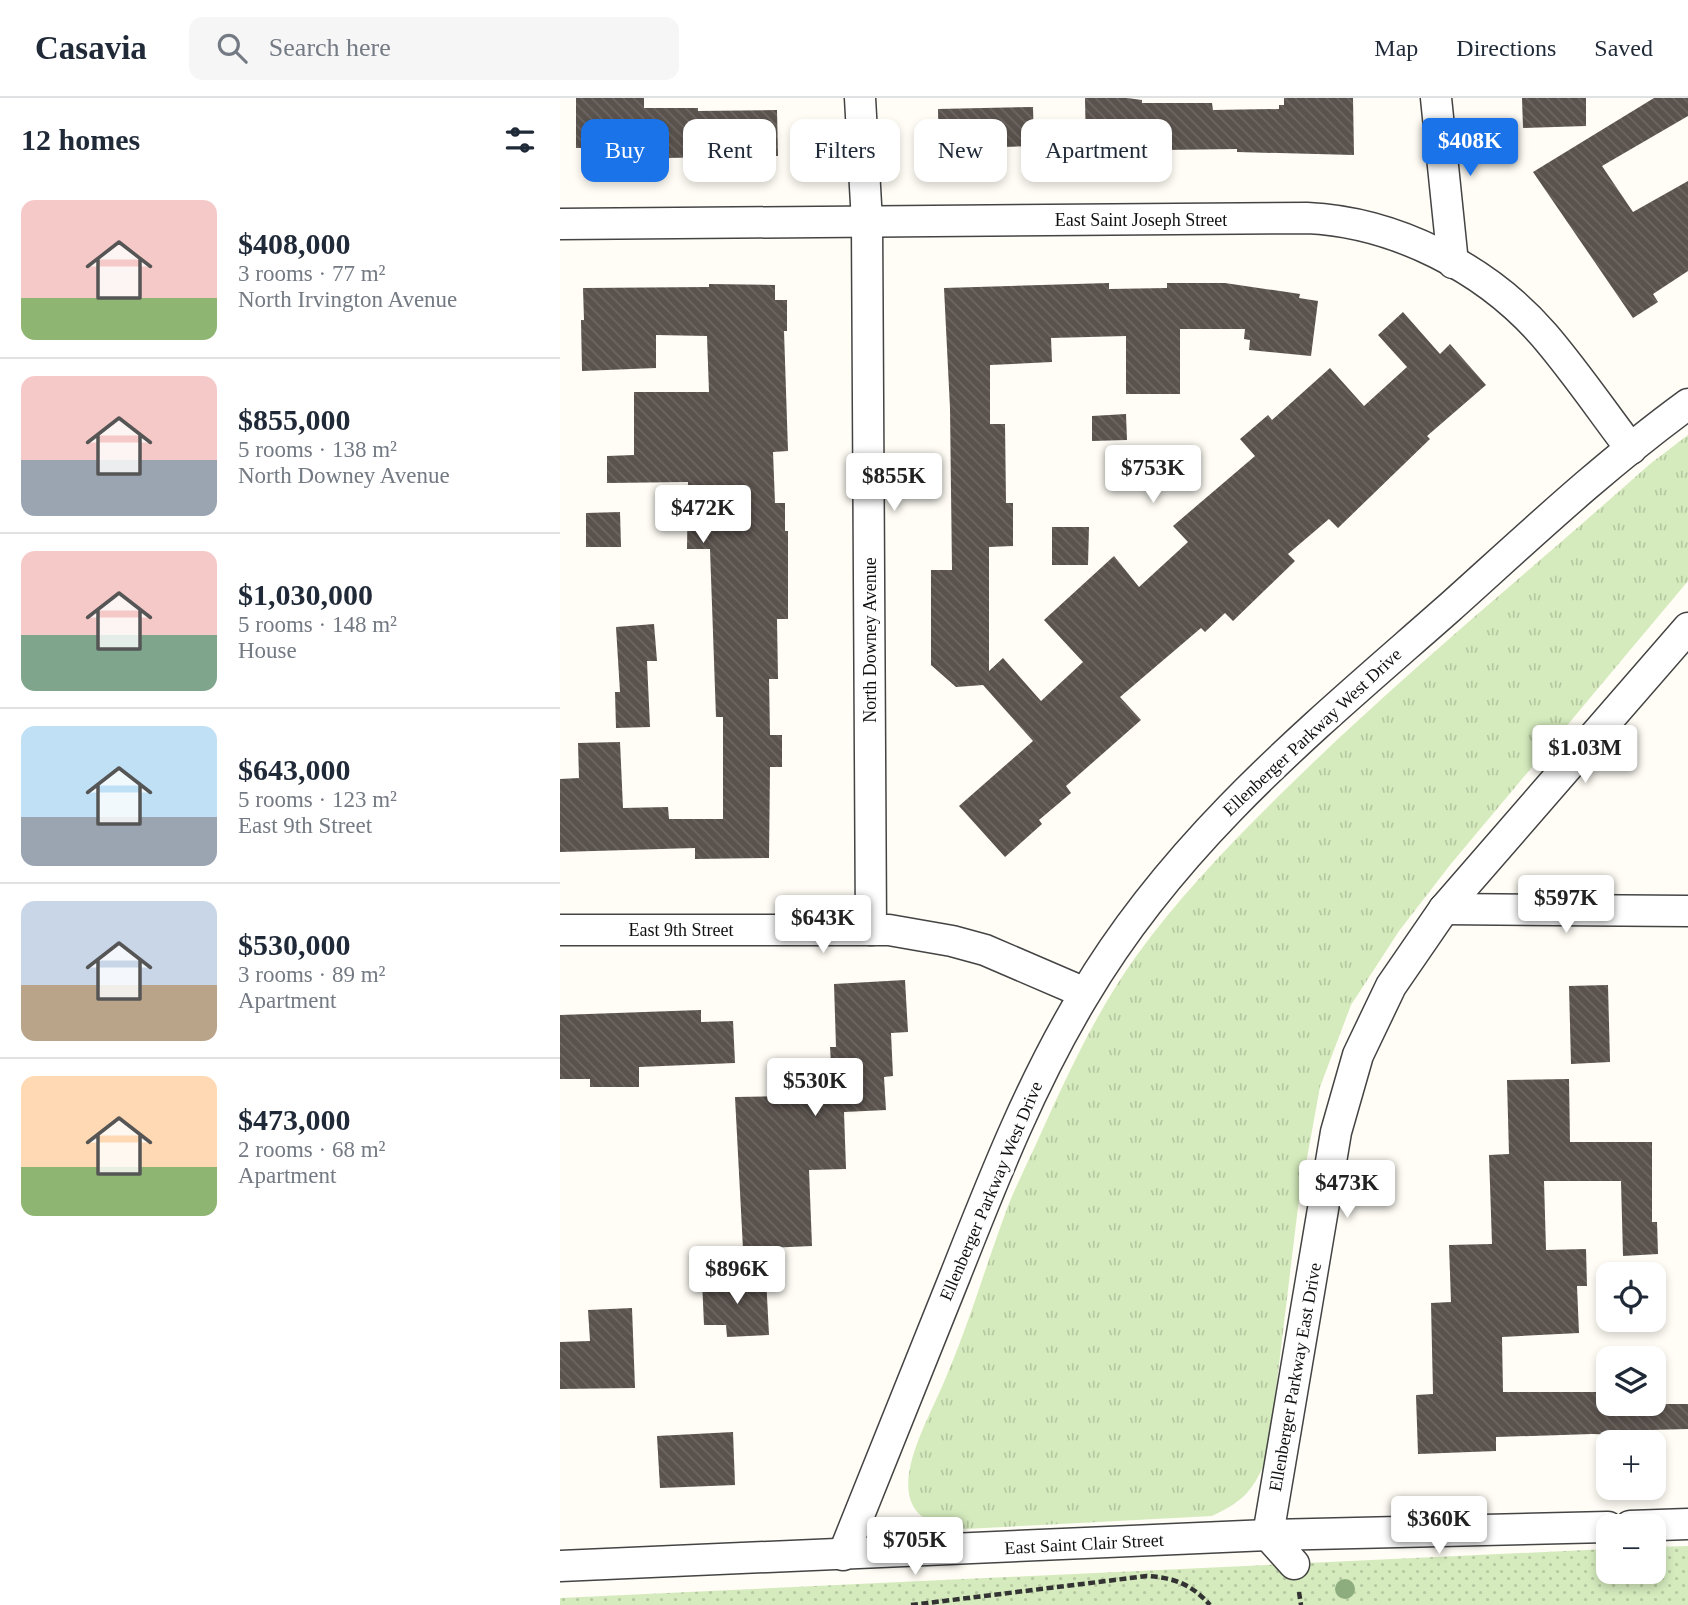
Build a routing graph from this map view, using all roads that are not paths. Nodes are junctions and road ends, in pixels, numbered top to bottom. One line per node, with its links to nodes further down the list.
1 (860, 98): 3 (street, North Downey Avenue)
2 (1436, 98): 5 (street)
3 (867, 222): 4 (street, East Saint Joseph Street); 5 (street, East Saint Joseph Street); 12 (street, North Downey Avenue)
4 (560, 223)
5 (1453, 263): 7 (street, East Saint Joseph Street)
6 (1688, 404): 7 (street, Ellenberger Parkway West Drive)
7 (1631, 449): 13 (street, Ellenberger Parkway West Drive)
8 (1688, 628): 9 (street, Ellenberger Parkway East Drive)
9 (1444, 908): 10 (street); 17 (street, Ellenberger Parkway East Drive)
10 (1688, 911)
11 (560, 930): 12 (street, East 9th Street)
12 (871, 930): 13 (street, East 9th Street)
13 (1085, 993): 18 (street, Ellenberger Parkway West Drive)
14 (1688, 1524): 15 (street)
15 (1666, 1525)
16 (1596, 1527): 17 (street, East Saint Clair Street)
17 (1268, 1535): 18 (street, East Saint Clair Street); 19 (street)
18 (843, 1555): 20 (street, East Saint Clair Street)
19 (1294, 1564)
20 (560, 1566)

